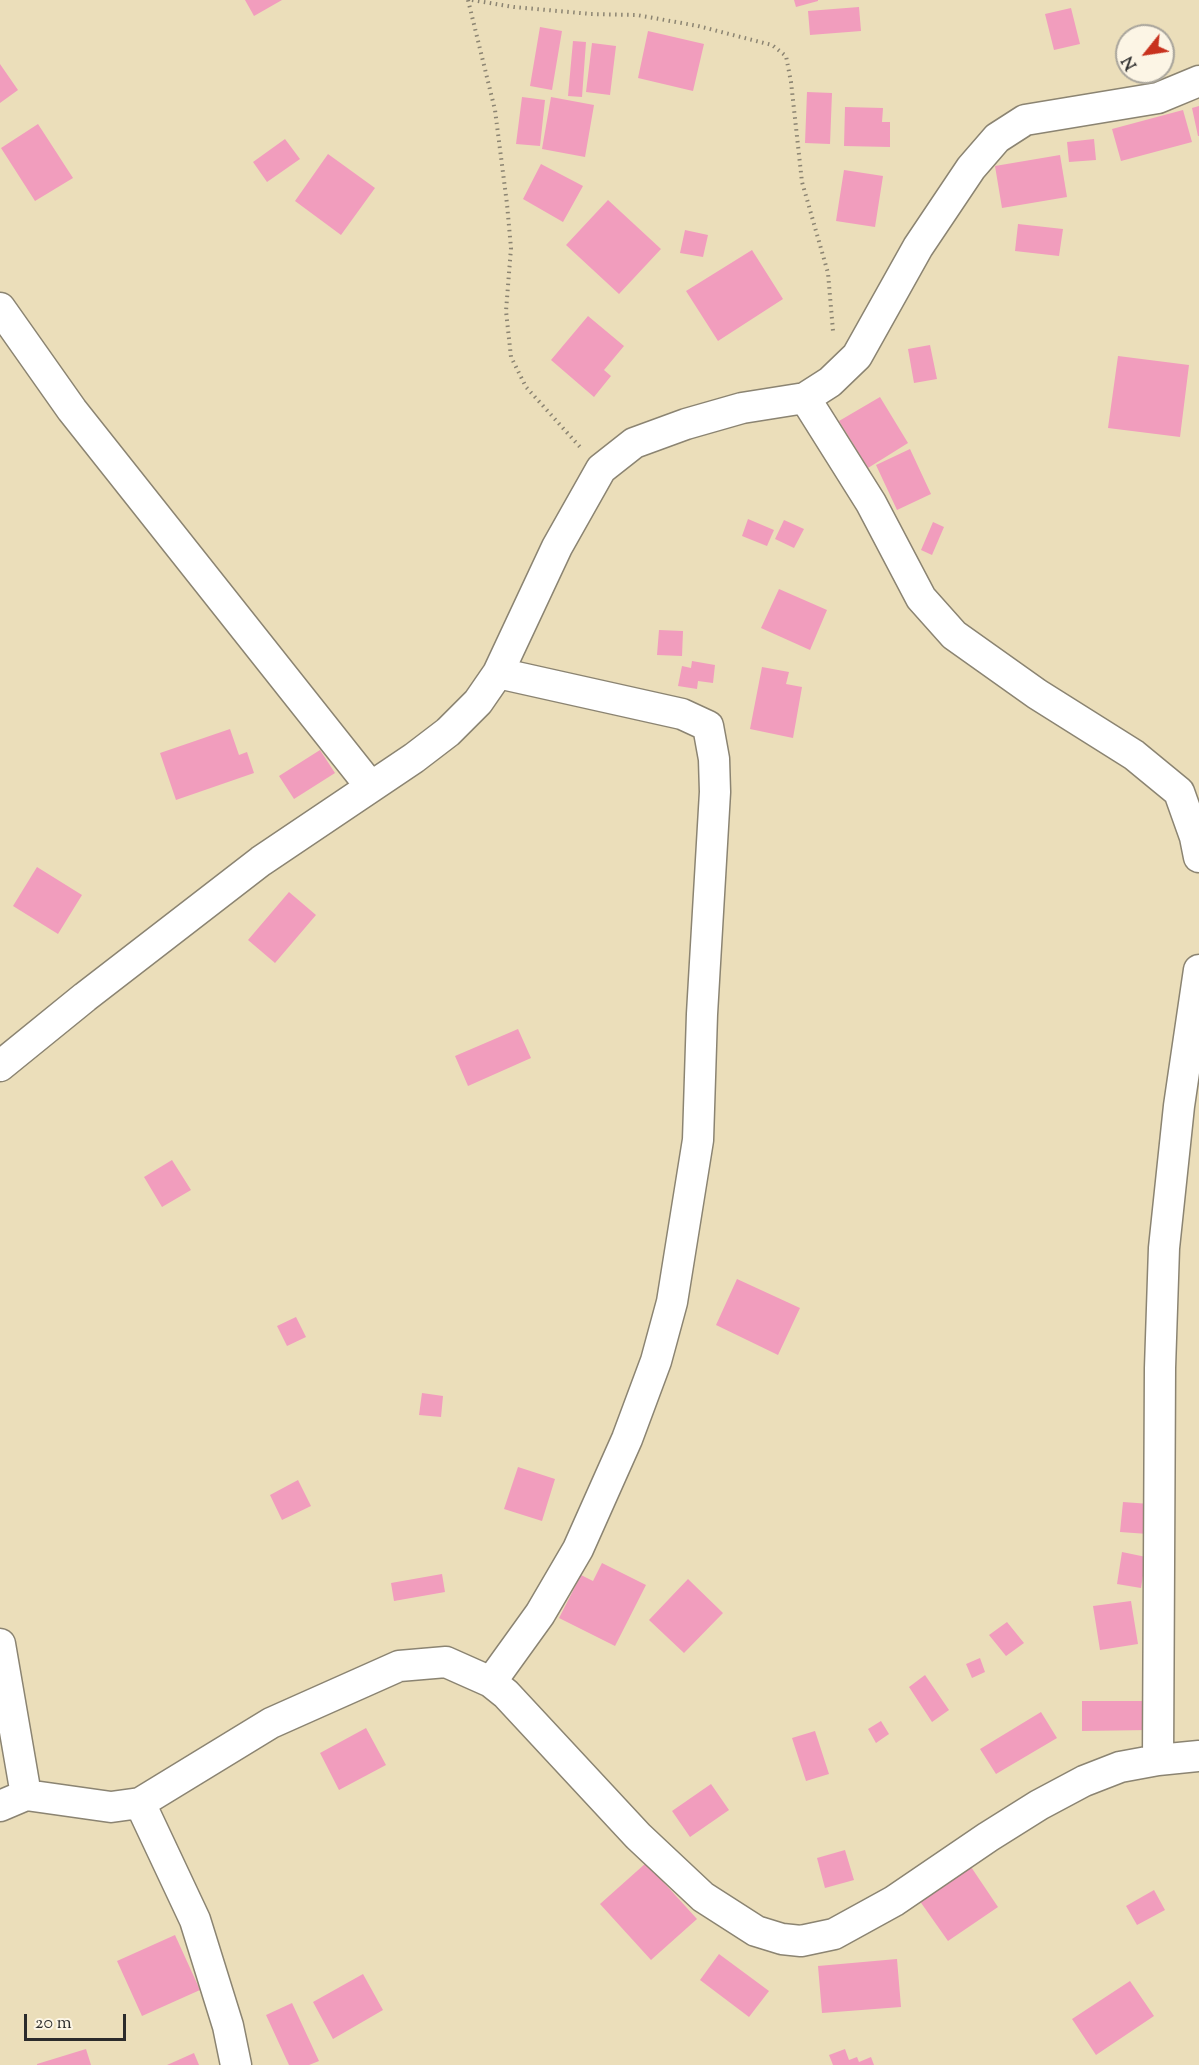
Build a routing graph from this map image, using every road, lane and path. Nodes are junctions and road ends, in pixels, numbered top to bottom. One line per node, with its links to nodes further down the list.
1 (470, 0): 4 (path); 6 (path)
2 (1199, 81): 4 (street)
3 (0, 308): 8 (street)
4 (830, 382): 5 (street)
5 (805, 398): 6 (street); 9 (street)
6 (601, 469): 7 (street)
7 (498, 673): 8 (street); 13 (street)
8 (371, 787): 11 (street)
9 (1199, 857)
10 (1199, 970): 15 (street)
11 (0, 1066)
12 (0, 1644): 16 (street)
13 (491, 1682): 15 (street); 17 (street)
14 (1199, 1756): 15 (street)
15 (1158, 1760)
16 (13, 1801): 17 (street)
17 (140, 1803): 18 (street)
18 (236, 2065)

